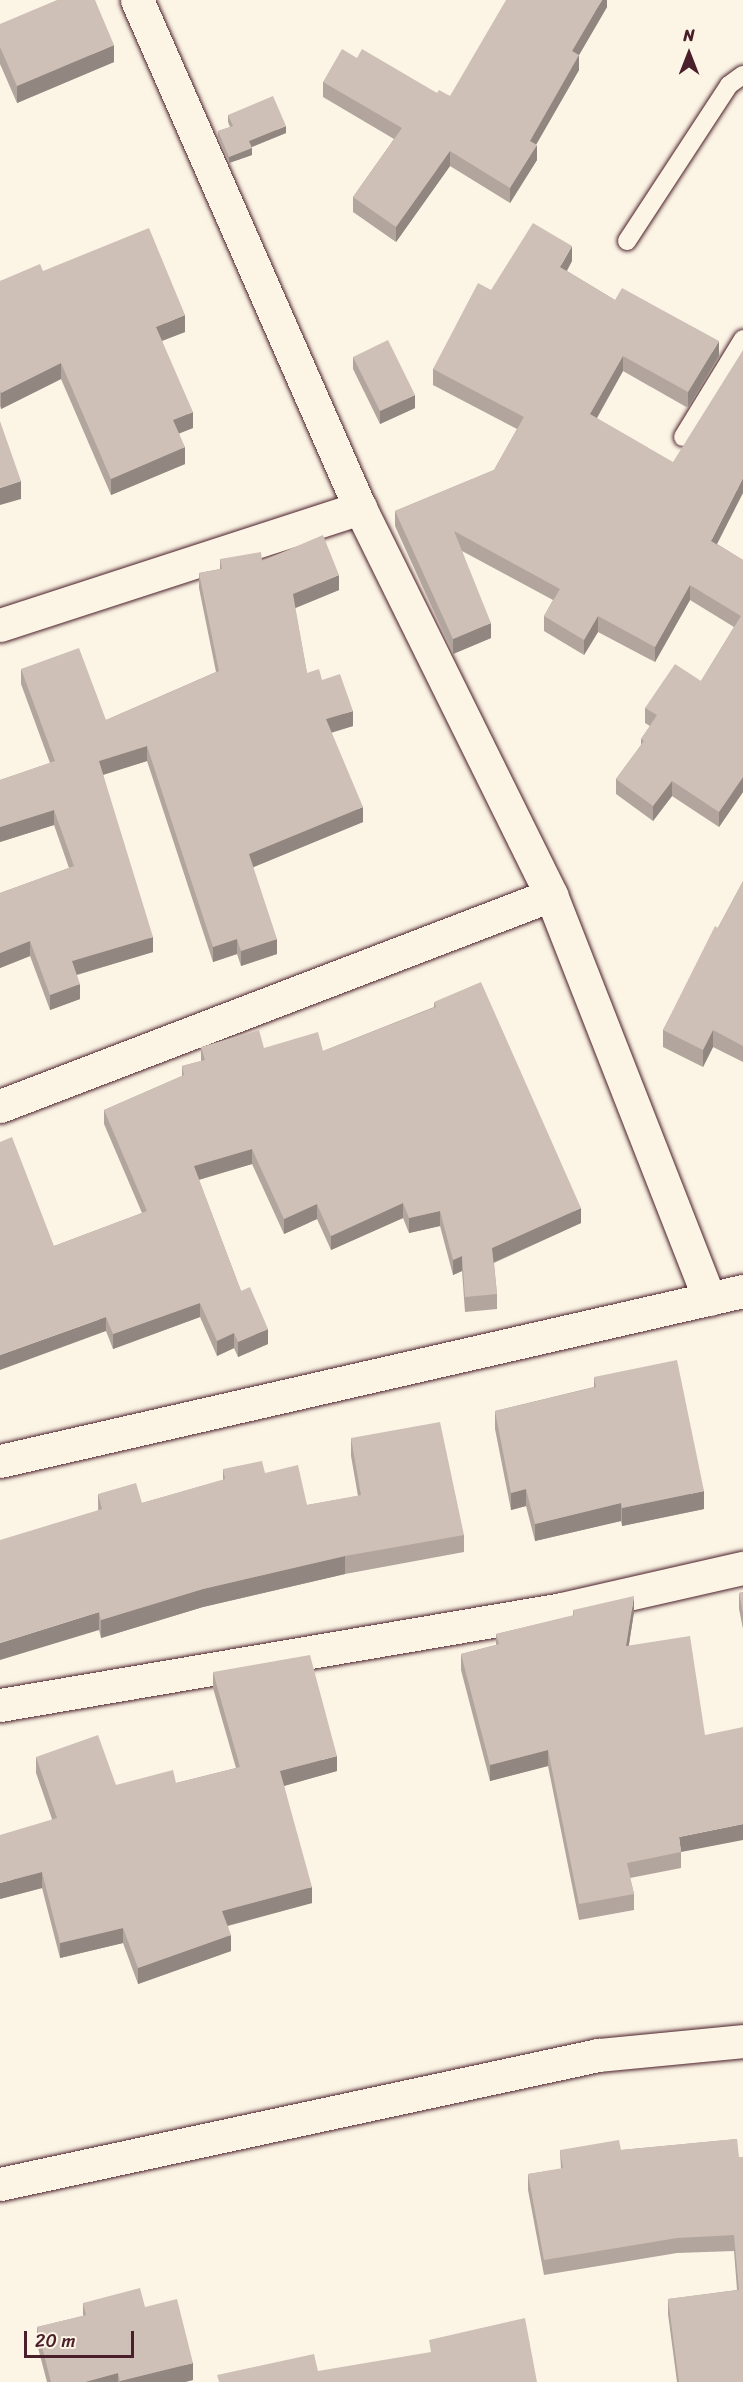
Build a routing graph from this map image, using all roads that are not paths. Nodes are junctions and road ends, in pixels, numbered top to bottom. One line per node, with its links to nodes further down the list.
1 (137, 0): 6 (street)
2 (743, 75): 3 (lane)
3 (627, 241)
4 (743, 339): 5 (lane)
5 (683, 437)
6 (360, 508): 7 (street); 8 (street)
7 (0, 625)
8 (550, 895): 9 (street); 11 (street)
9 (0, 1106)
10 (743, 1290): 11 (street)
11 (709, 1299): 12 (street)
12 (0, 1461)
13 (743, 1568): 14 (street)
14 (0, 1705)
15 (743, 2041): 16 (street)
16 (0, 2184)

